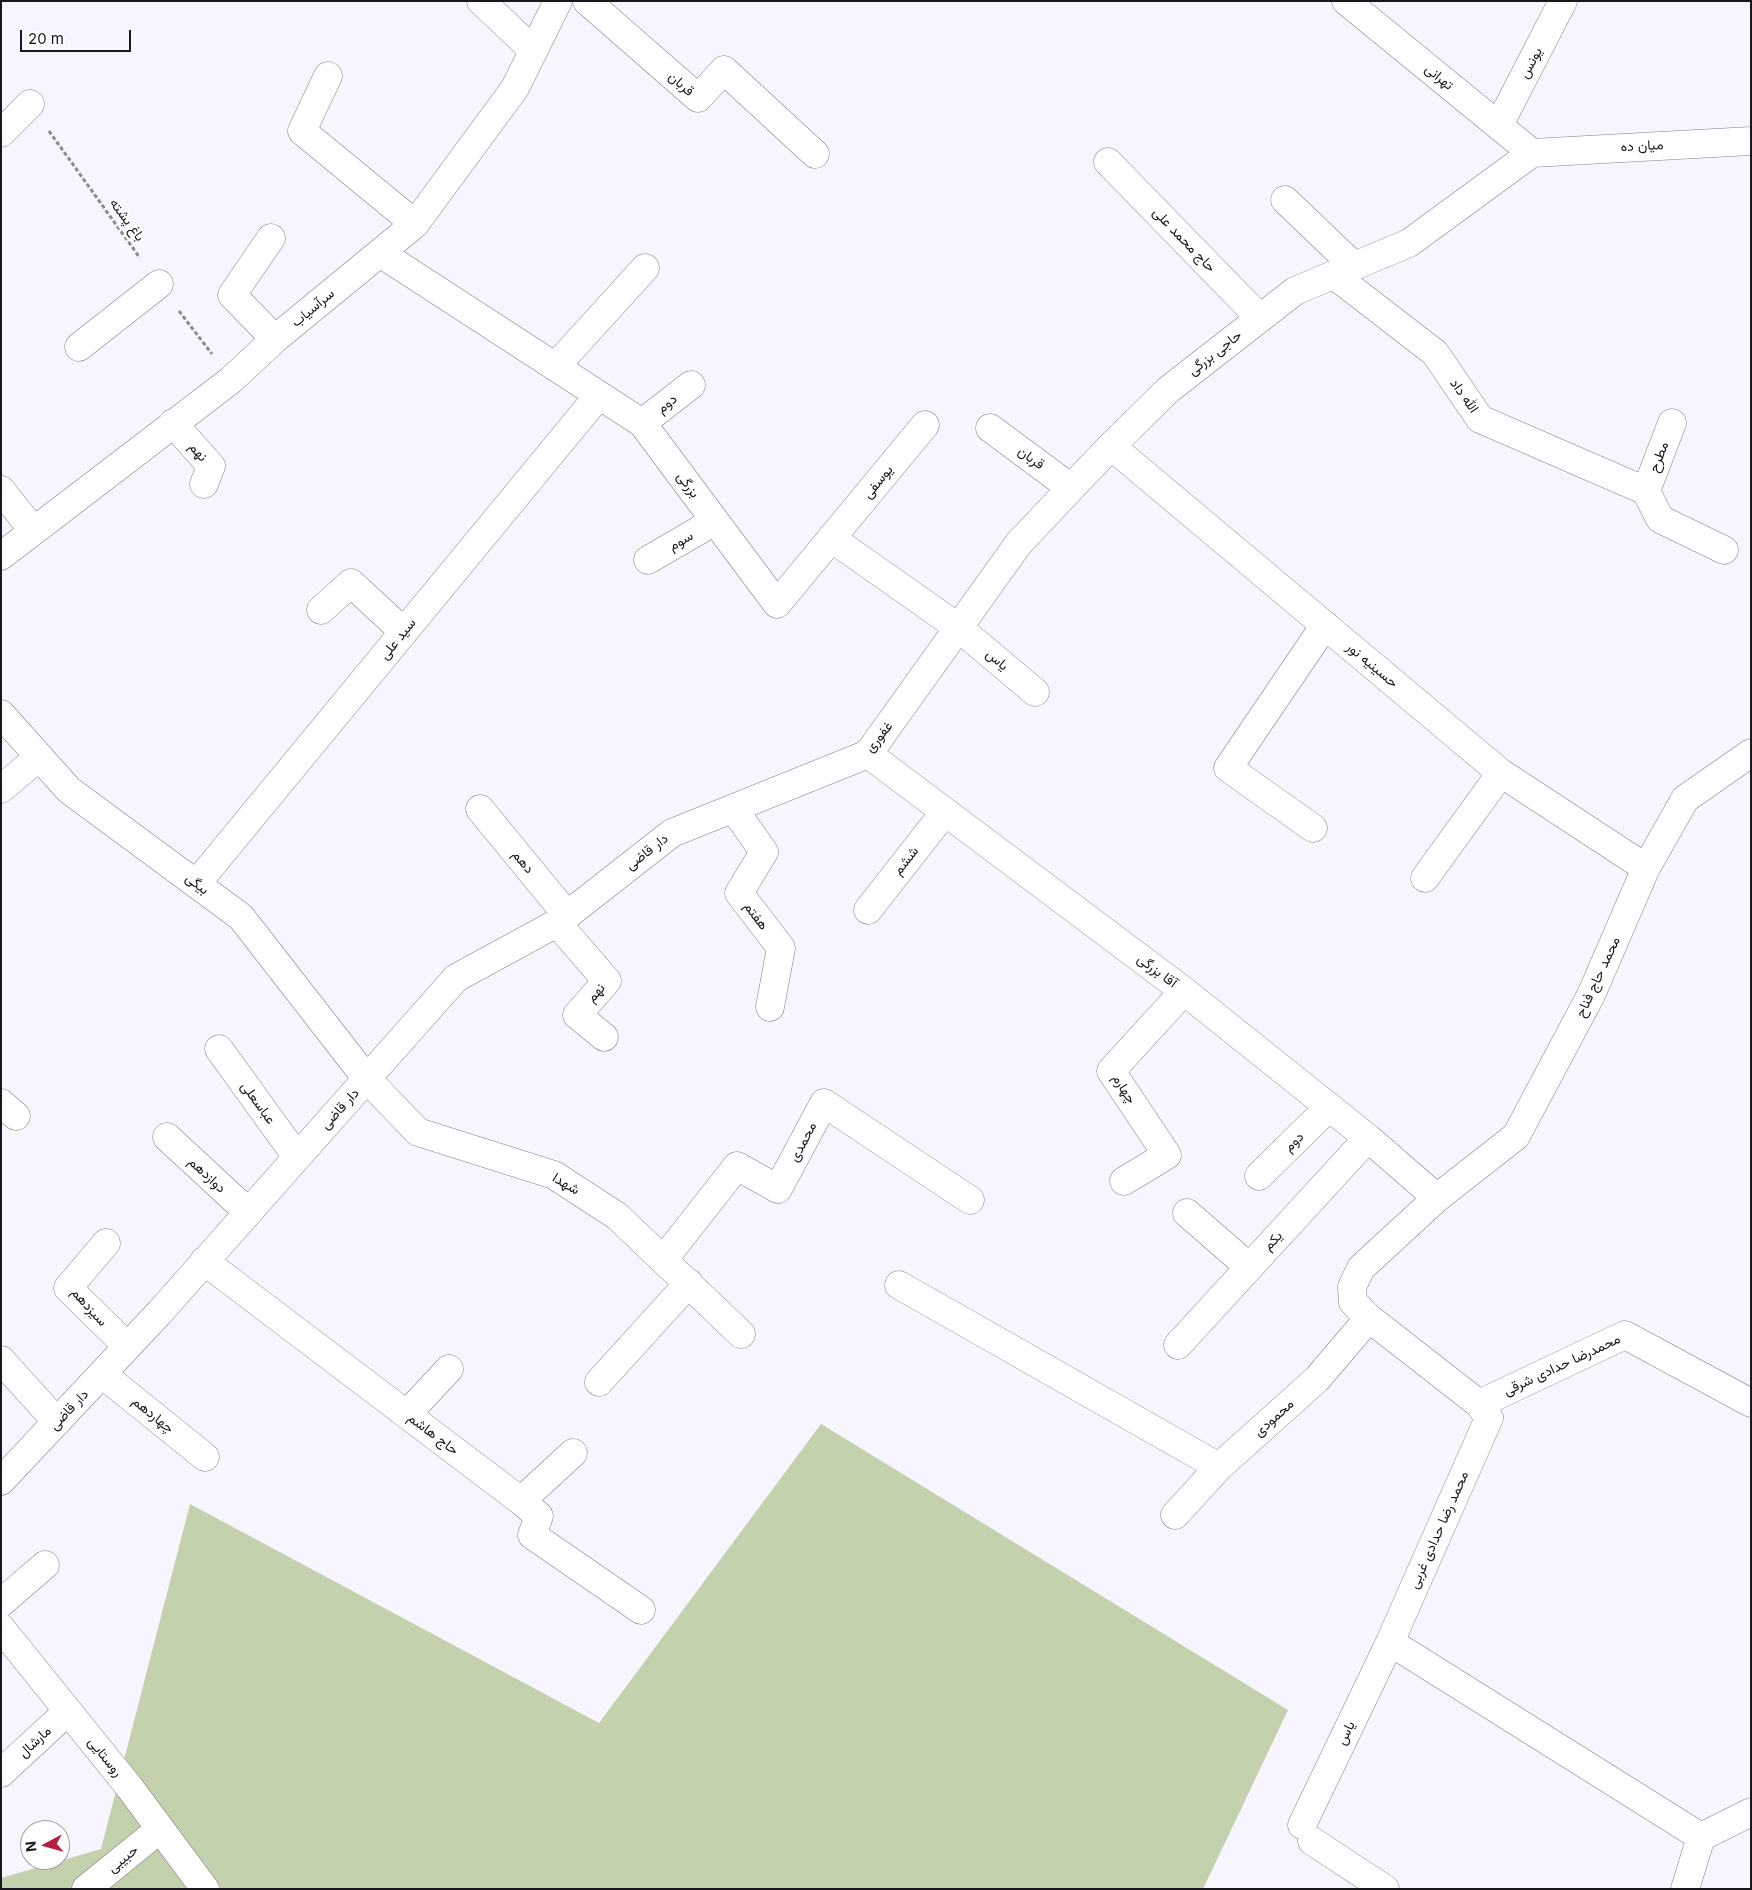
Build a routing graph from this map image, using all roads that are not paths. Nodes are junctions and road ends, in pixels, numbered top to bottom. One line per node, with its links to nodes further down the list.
1 (481, 1): 6 (street)
2 (558, 1): 6 (street, سرآسیاب)
3 (587, 1): 13 (street, قربان)
4 (1346, 1): 9 (street, تهرانی)
5 (1563, 1): 9 (street, یونس)
6 (533, 50): 16 (street, سرآسیاب)
7 (328, 76): 16 (street)
8 (30, 104): 10 (street)
9 (1498, 125): 12 (street, تهرانی)
10 (1, 133)
11 (1751, 141): 12 (street, میان ده)
12 (1532, 153): 20 (street, حاجی بزرگی)
13 (815, 154)
14 (1108, 162): 22 (street, حاج محمد علی)
15 (1285, 200): 20 (street, الله داد)
16 (414, 224): 18 (street, سرآسیاب)
17 (271, 238): 23 (street)
18 (380, 253): 23 (street, سرآسیاب); 25 (street, بزرگی)
19 (645, 268): 25 (street)
20 (1344, 271): 22 (street, حاجی بزرگی); 37 (street, الله داد)
21 (159, 284): 24 (street)
22 (1260, 318): 33 (street, حاجی بزرگی)
23 (276, 339): 28 (street, سرآسیاب)
24 (78, 347)
25 (555, 367): 27 (street, بزرگی)
26 (690, 385): 29 (street, دوم)
27 (599, 395): 29 (street, بزرگی); 47 (street, سید علی)
28 (173, 423): 34 (street, نهم); 39 (street, سرآسیاب)
29 (642, 423): 38 (street, بزرگی)
30 (1672, 423): 37 (street, مطرح)
31 (925, 425): 40 (street, یوسفی)
32 (990, 428): 35 (street, قربان)
33 (1111, 446): 35 (street, حاجی بزرگی); 45 (street, حسینیه نور)
34 (204, 484)
35 (1071, 488): 46 (street, حاجی بزرگی)
36 (1, 490): 39 (street)
37 (1646, 491): 41 (street)
38 (715, 521): 40 (street, بزرگی); 43 (street, سوم)
39 (33, 530): 42 (street, سرآسیاب)
40 (831, 538): 46 (street)
41 (1724, 550)
42 (1, 556)
43 (648, 560)
44 (321, 610): 47 (street)
45 (1325, 626): 53 (street, حسینیه نور); 58 (street)
46 (959, 628): 48 (street, یاس); 51 (street, غفوری)
47 (404, 632): 61 (street, سید علی)
48 (1035, 692)
49 (1, 714): 52 (street, بیگی)
50 (1751, 753): 59 (street, محمد حاج فناح)
51 (868, 754): 55 (street, غفوری); 57 (street, آقا بزرگی)
52 (39, 757): 54 (street); 61 (street, بیگی)
53 (1501, 773): 59 (street, حسینیه نور); 60 (street)
54 (1, 790)
55 (733, 808): 63 (street, دار قاضی); 65 (street, هفتم)
56 (480, 809): 63 (street, دهم)
57 (944, 812): 62 (street, ششم); 64 (street, آقا بزرگی)
58 (1313, 828)
59 (1646, 868): 75 (street, محمد حاج فناح)
60 (1425, 878)
61 (197, 884): 68 (street, بیگی)
62 (868, 910)
63 (562, 919): 66 (street, نهم); 68 (street, دار قاضی)
64 (1184, 991): 69 (street, آقا بزرگی); 74 (street, چهارم)
65 (770, 1006)
66 (604, 1037)
67 (219, 1049): 72 (street, عباسعلی)
68 (367, 1079): 72 (street, دار قاضی); 80 (street, شهدا)
69 (1328, 1108): 71 (street, آقا بزرگی); 73 (street, دوم)
70 (166, 1137): 77 (street, دوازدهم)
71 (1368, 1138): 75 (street, آقا بزرگی); 82 (street, یکم)
72 (297, 1157): 77 (street, دار قاضی)
73 (1260, 1176)
74 (1124, 1182)
75 (1437, 1198): 85 (street, محمد حاج فناح)
76 (970, 1200): 80 (street, محمدی)
77 (248, 1212): 81 (street, دار قاضی)
78 (1186, 1213): 82 (street)
79 (106, 1243): 88 (street, سیزدهم)
80 (664, 1259): 83 (street, شهدا)
81 (204, 1262): 88 (street, دار قاضی); 95 (street, حاج هاشم)
82 (1249, 1267): 87 (street, یکم)
83 (689, 1283): 86 (street, شهدا); 92 (street)
84 (899, 1286): 99 (street)
85 (1369, 1318): 94 (street, محمد حاج فناح); 99 (street, محمودی)
86 (741, 1334)
87 (1178, 1344)
88 (127, 1346): 91 (street, دار قاضی)
89 (1, 1360): 96 (street)
90 (449, 1369): 95 (street)
91 (102, 1374): 96 (street, دار قاضی); 98 (street, چهاردهم)
92 (599, 1382)
93 (1751, 1403): 94 (street, محمدرضا حدادی شرقی)
94 (1484, 1411): 107 (street, محمد رضا حدادی غربی)
95 (407, 1414): 101 (street, حاج هاشم)
96 (57, 1422): 100 (street, دار قاضی)
97 (574, 1453): 101 (street)
98 (204, 1457)
99 (1219, 1467): 102 (street, محمودی)
100 (1, 1481)
101 (522, 1501): 105 (street, حاج هاشم)
102 (1175, 1515)
103 (46, 1565): 104 (street)
104 (1, 1604)
105 (641, 1610)
106 (1, 1628): 108 (street, روستایی)
107 (1390, 1642): 112 (street); 115 (street, یاس)
108 (68, 1711): 109 (street, مارشال); 111 (street, روستایی)
109 (1, 1773)
110 (1751, 1812): 112 (street)
111 (160, 1829): 113 (street, حبیبی); 114 (street, روستایی)
112 (1702, 1837): 116 (street)
113 (86, 1889)
114 (205, 1889)
115 (1385, 1889)
116 (1685, 1889)

